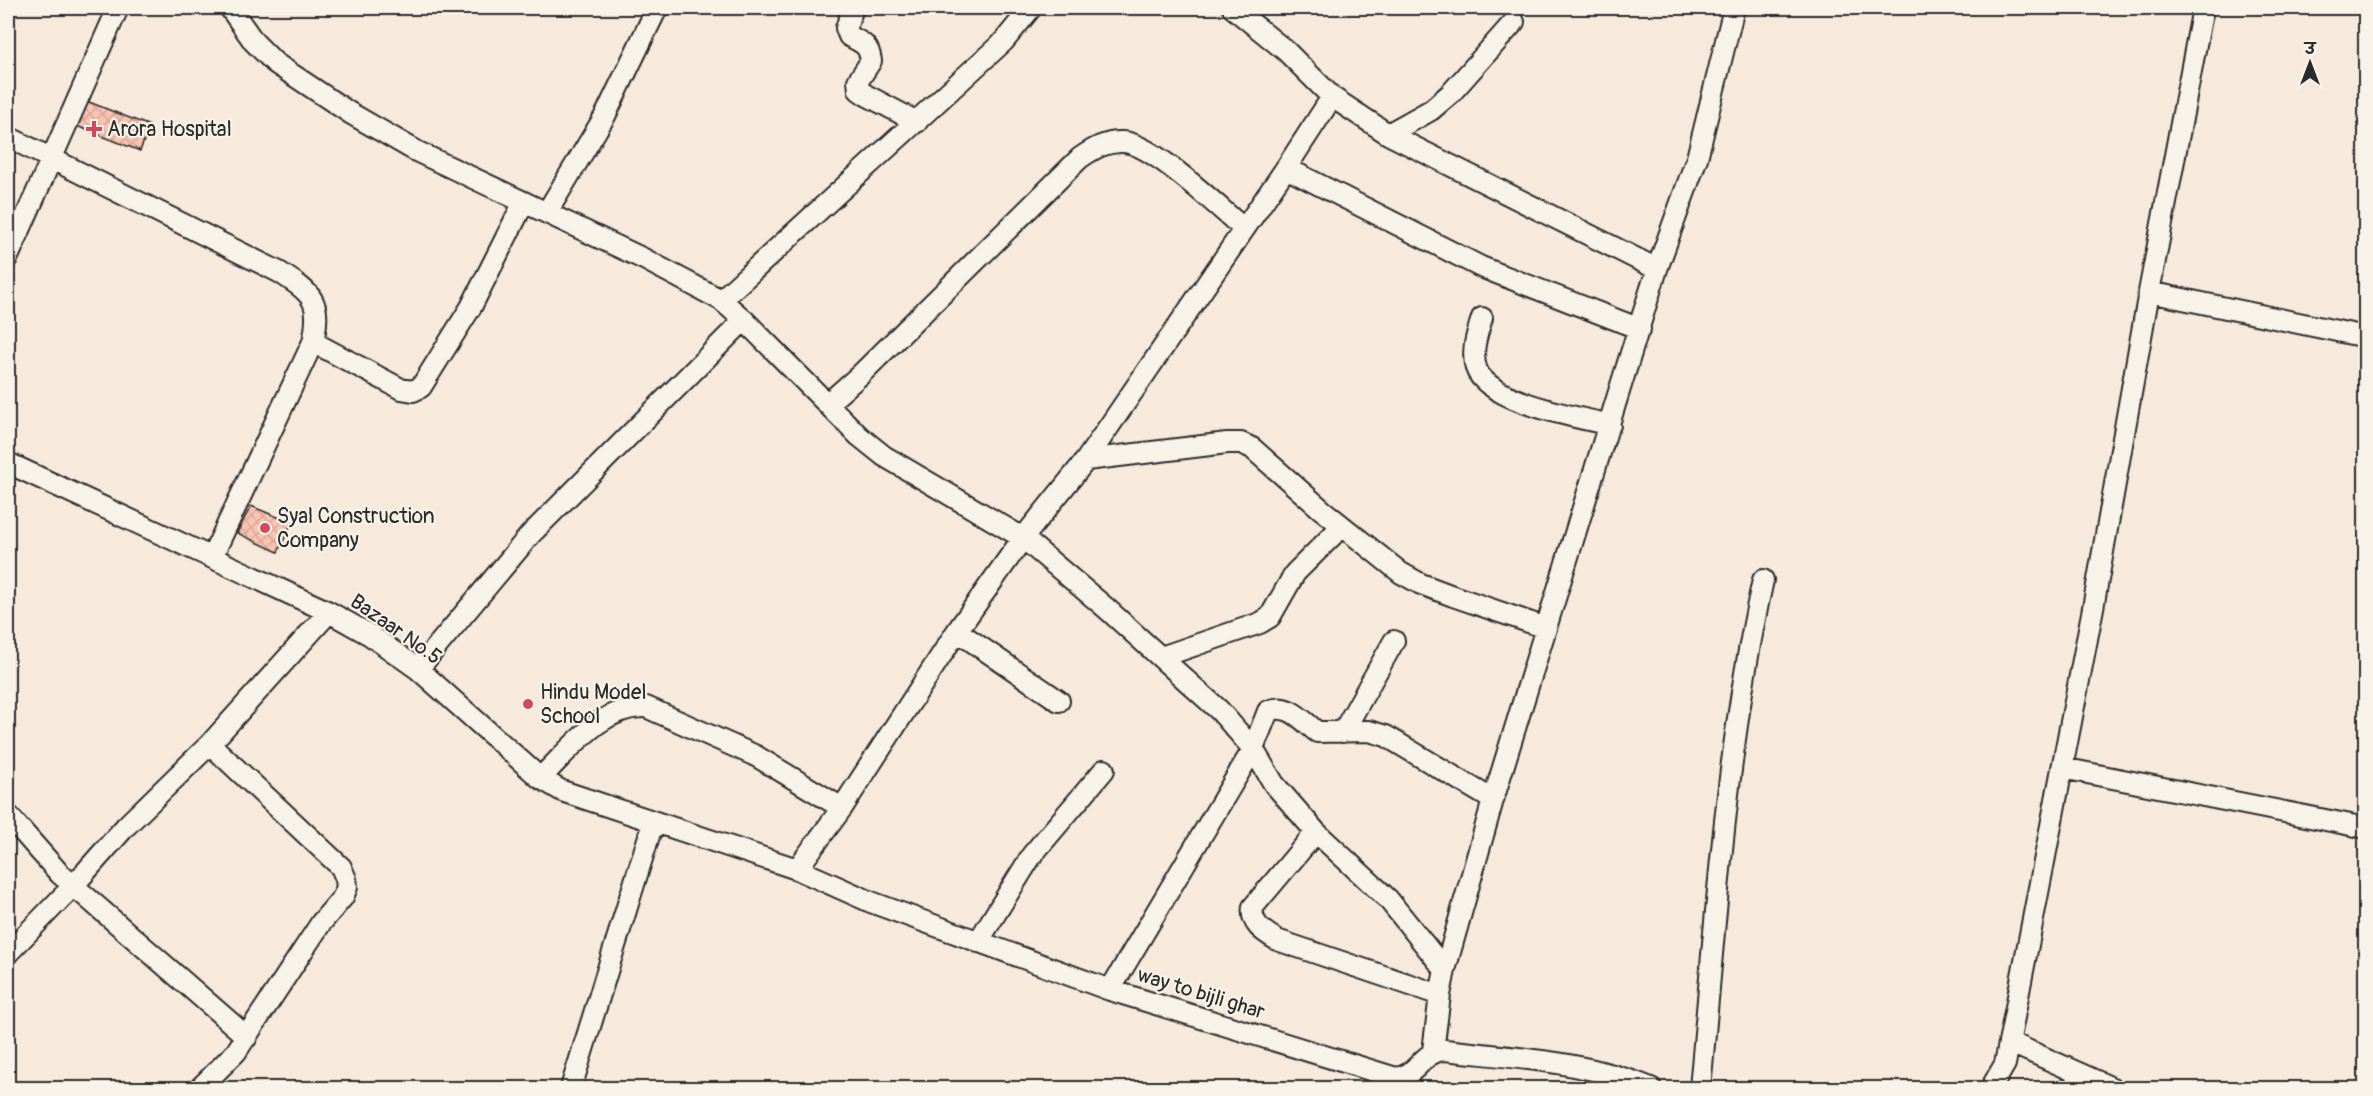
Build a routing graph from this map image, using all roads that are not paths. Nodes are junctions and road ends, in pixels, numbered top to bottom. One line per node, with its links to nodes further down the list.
1 (118, 8): 14 (street)
2 (230, 8): 16 (street)
3 (657, 8): 17 (street)
4 (853, 8): 11 (street)
5 (1031, 8): 11 (street)
6 (1234, 8): 10 (street)
7 (1734, 8): 20 (street)
8 (2203, 8): 21 (street)
9 (1514, 22): 12 (street)
10 (1332, 97): 12 (street); 15 (street)
11 (917, 122): 22 (street)
12 (1388, 134): 20 (street)
13 (8, 137): 14 (street)
14 (52, 157): 19 (street); 27 (street)
15 (1286, 168): 18 (street); 25 (street)
16 (524, 202): 17 (street); 27 (street)
17 (547, 212): 22 (street)
18 (1243, 228): 28 (street); 30 (street)
19 (8, 257)
20 (1657, 269): 25 (street)
21 (2149, 291): 26 (street); 46 (street)
22 (721, 300): 24 (street)
23 (1482, 318): 29 (street)
24 (744, 320): 28 (street); 41 (street)
25 (1640, 329): 29 (street)
26 (2366, 337)
27 (313, 342): 34 (street)
28 (827, 404): 33 (street)
29 (1610, 424): 37 (street)
30 (1086, 460): 32 (street); 33 (street)
31 (8, 463): 34 (street, Bazaar No.5)
32 (1342, 526): 37 (street); 40 (street)
33 (1023, 538): 38 (street); 40 (street)
34 (212, 557): 36 (street, Bazaar No.5)
35 (1764, 580): 69 (street)
36 (329, 612): 41 (street, Bazaar No.5); 44 (street)
37 (1546, 628): 49 (street)
38 (957, 631): 42 (street); 50 (street)
39 (1394, 641): 43 (street)
40 (1161, 657): 45 (street)
41 (418, 669): 48 (street, Bazaar No.5)
42 (1059, 701)
43 (1343, 732): 45 (street); 49 (street)
44 (210, 744): 57 (street); 63 (street)
45 (1253, 749): 54 (street); 61 (street)
46 (2062, 768): 53 (street); 64 (street)
47 (1104, 770): 58 (street)
48 (540, 778): 50 (street); 52 (street, Bazaar No.5)
49 (1493, 800): 60 (street)
50 (842, 808): 56 (street)
51 (8, 815): 57 (street)
52 (653, 823): 55 (street, Bazaar No.5); 67 (street)
53 (2366, 828)
54 (1316, 832): 60 (street); 62 (street)
55 (742, 850): 56 (street, way to bijli ghar)
56 (797, 869): 58 (street, way to bijli ghar)
57 (74, 885): 59 (street); 63 (street)
58 (978, 942): 61 (street, way to bijli ghar)
59 (8, 953)
60 (1445, 970): 62 (street)
61 (1110, 990): 65 (street, way to bijli ghar)
62 (1440, 995): 65 (street)
63 (247, 1037): 66 (street)
64 (2009, 1042): 70 (street); 71 (street)
65 (1433, 1051): 68 (street)
66 (200, 1089)
67 (571, 1089)
68 (1651, 1089)
69 (1700, 1089)
70 (1991, 1089)
71 (2112, 1089)

